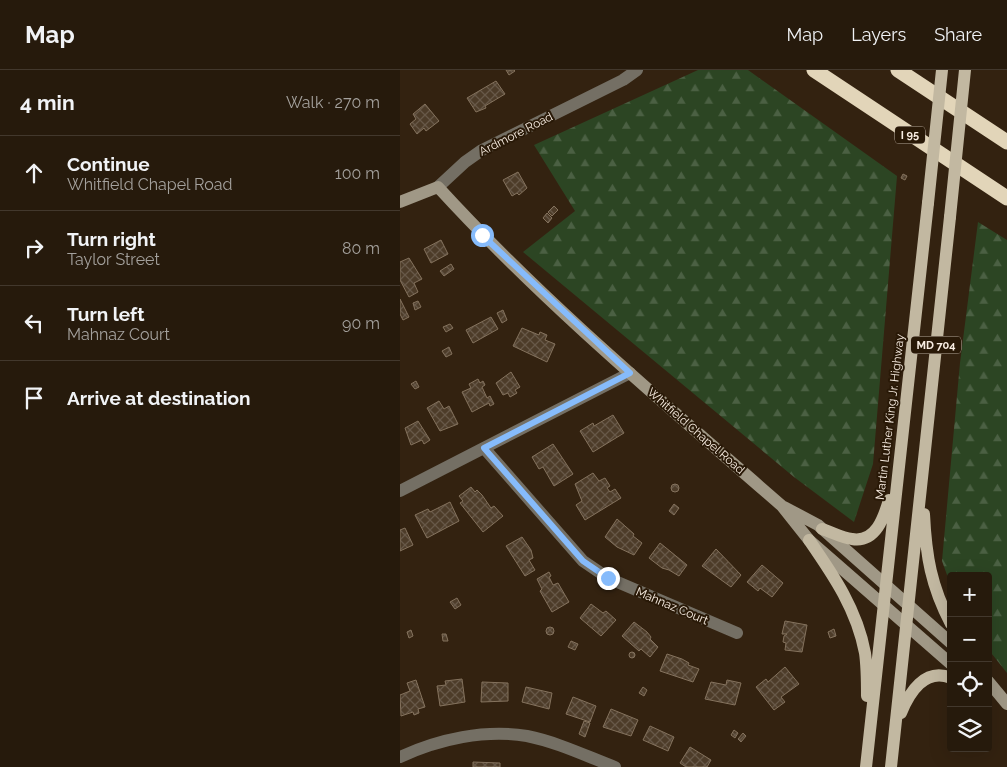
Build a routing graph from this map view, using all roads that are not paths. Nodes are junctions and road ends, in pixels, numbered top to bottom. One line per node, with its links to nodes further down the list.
1 (637, 70): 7 (street, Ardmore Road)
2 (814, 70): 8 (highway, I 95)
3 (898, 70): 6 (highway)
4 (942, 70): 12 (main road, Martin Luther King Jr. Highway / MD 704, bridge)
5 (965, 70): 13 (main road, MD 704, bridge)
6 (1007, 142)
7 (438, 187): 9 (street, Ardmore Road); 10 (street, Whitfield Chapel Road)
8 (1007, 198)
9 (400, 202)
10 (630, 373): 11 (street); 15 (street, Whitfield Chapel Road)
11 (484, 448): 14 (street); 23 (street, Mahnaz Court)
12 (898, 466): 16 (main road); 18 (main road, Martin Luther King Jr. Highway / MD 704)
13 (923, 472): 20 (main road, MD 704); 21 (main road)
14 (400, 491)
15 (782, 506): 16 (street, Whitfield Chapel Road); 17 (street, Whitfield Chapel Road)
16 (822, 529): 18 (street, Whitfield Chapel Road)
17 (809, 540): 19 (street, Whitfield Chapel Road); 31 (main road)
18 (886, 585): 19 (main road, Martin Luther King Jr. Highway / MD 704); 20 (street, Whitfield Chapel Road)
19 (883, 605): 22 (street, Whitfield Chapel Road); 31 (main road, Martin Luther King Jr. Highway / MD 704)
20 (908, 605): 22 (main road, MD 704); 24 (street, Whitfield Chapel Road)
21 (948, 617)
22 (905, 625): 25 (street, Whitfield Chapel Road); 30 (main road, MD 704)
23 (737, 633)
24 (947, 639)
25 (949, 662)
26 (947, 678): 30 (main road)
27 (992, 686): 29 (street)
28 (992, 697): 29 (street)
29 (1007, 706)
30 (896, 725): 36 (main road, MD 704)
31 (869, 738): 35 (main road, Martin Luther King Jr. Highway / MD 704)
32 (400, 757): 33 (street)
33 (596, 764): 34 (street)
34 (615, 767)
35 (866, 767)
36 (891, 767)

